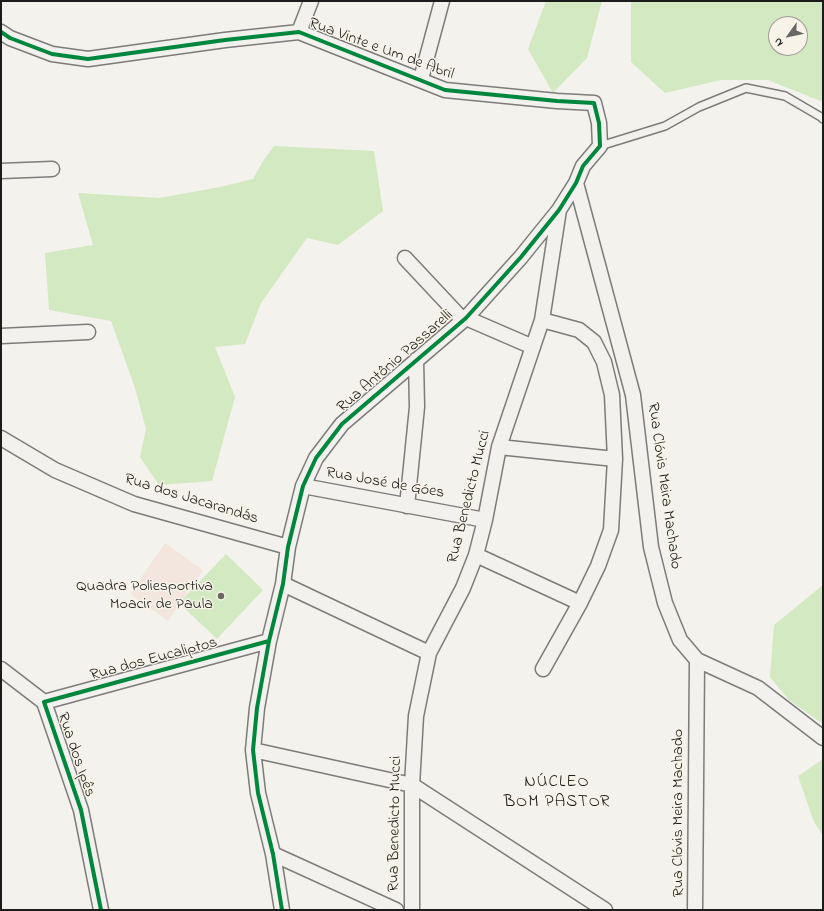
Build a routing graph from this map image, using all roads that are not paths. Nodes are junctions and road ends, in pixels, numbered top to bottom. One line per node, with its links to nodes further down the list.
1 (311, 1): 4 (street)
2 (442, 1): 5 (street)
3 (1, 32): 4 (street, Rua Vinte e Um de Abril)
4 (299, 32): 5 (street, Rua Vinte e Um de Abril)
5 (421, 79): 7 (street, Rua Vinte e Um de Abril)
6 (823, 119): 7 (lane)
7 (600, 146): 10 (street, Rua Antônio Passarelli)
8 (52, 169): 9 (street)
9 (1, 171)
10 (576, 183): 11 (street, Rua Antônio Passarelli); 31 (street, Rua Clóvis Meira Machado)
11 (559, 210): 13 (street, Rua Antônio Passarelli); 14 (street, Rua Benedicto Mucci)
12 (405, 258): 13 (street)
13 (464, 319): 17 (street); 18 (street, Rua Antônio Passarelli)
14 (542, 320): 17 (street, Rua Benedicto Mucci); 21 (street)
15 (88, 332): 16 (street)
16 (1, 336)
17 (533, 346): 20 (street, Rua Benedicto Mucci)
18 (416, 360): 22 (street, Rua Antônio Passarelli); 23 (street)
19 (1, 438): 25 (street, Rua dos Jacarandás)
20 (499, 447): 21 (street); 24 (street, Rua Benedicto Mucci)
21 (615, 459): 28 (street)
22 (303, 486): 23 (street, Rua José de Góes); 25 (street, Rua Antônio Passarelli)
23 (407, 506): 24 (street, Rua José de Góes)
24 (485, 520): 26 (street, Rua Benedicto Mucci)
25 (288, 547): 27 (street, Rua Antônio Passarelli)
26 (476, 555): 28 (street); 30 (street, Rua Benedicto Mucci)
27 (282, 584): 29 (street, Rua Antônio Passarelli); 30 (street)
28 (580, 603): 33 (street)
29 (269, 641): 34 (street, Rua dos Eucaliptos); 36 (street, Rua Antônio Passarelli)
30 (429, 653): 37 (street, Rua Benedicto Mucci)
31 (697, 660): 35 (street); 44 (street, Rua Clóvis Meira Machado)
32 (1, 669): 34 (street, Rua dos Ipês)
33 (543, 670)
34 (44, 702): 39 (street, Rua dos Ipês)
35 (823, 738)
36 (254, 750): 37 (street); 38 (street, Rua Antônio Passarelli)
37 (412, 785): 42 (street, Rua Benedicto Mucci); 43 (street)
38 (273, 854): 40 (street, Rua Antônio Passarelli); 41 (street)
39 (101, 910)
40 (282, 910)
41 (396, 910)
42 (412, 910)
43 (605, 910)
44 (695, 910)

